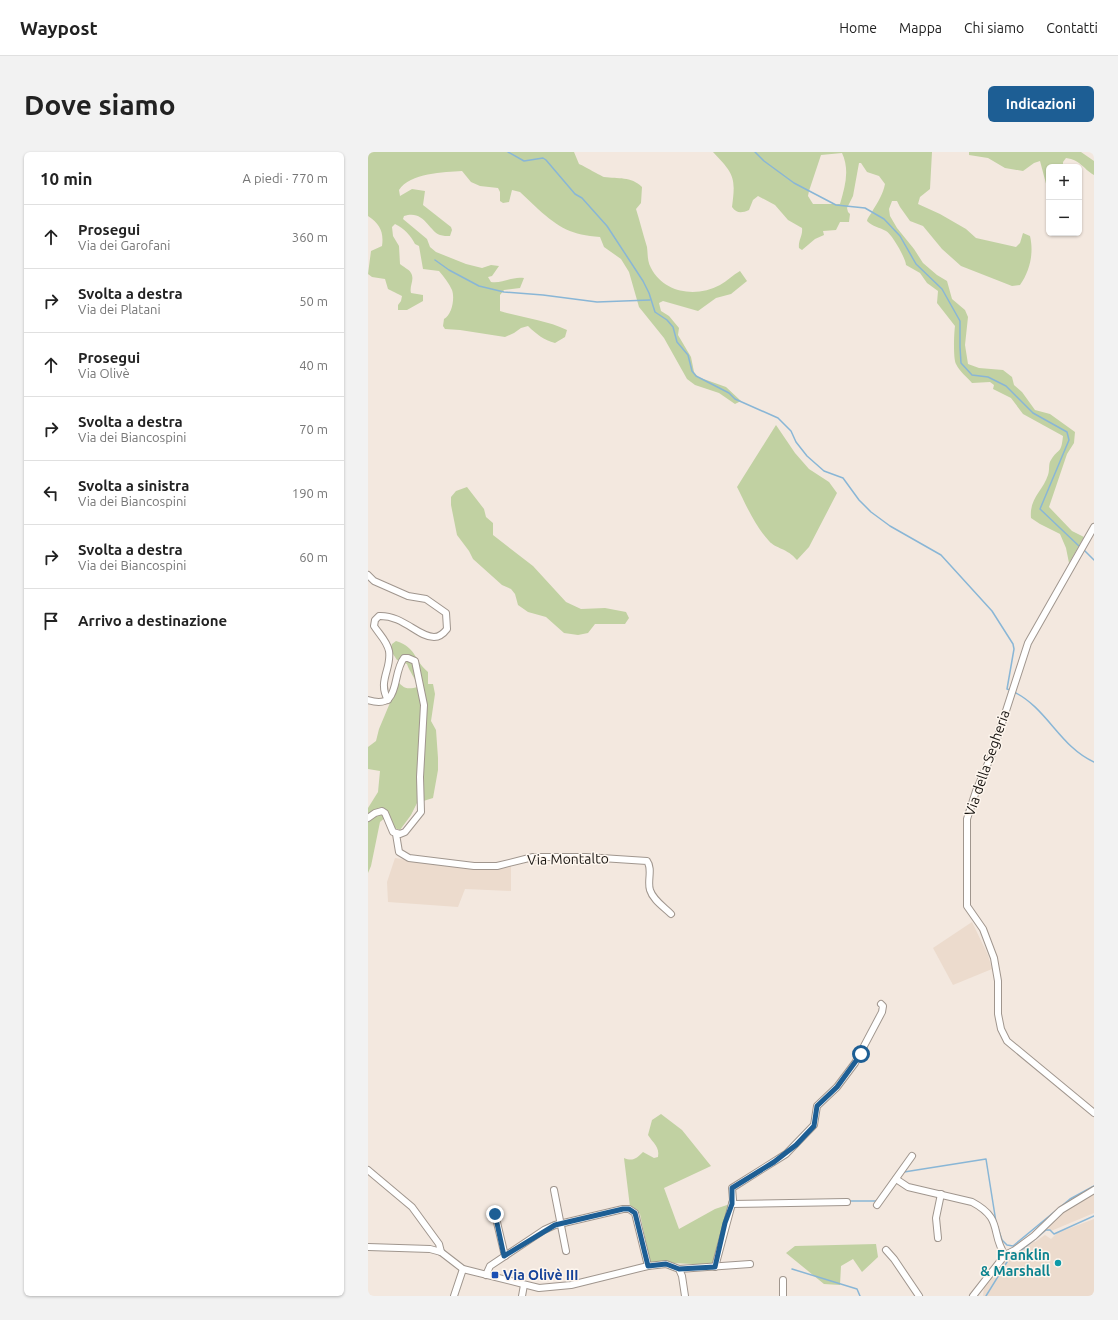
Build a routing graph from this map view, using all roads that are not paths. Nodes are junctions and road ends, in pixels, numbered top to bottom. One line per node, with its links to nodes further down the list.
1 (1094, 527): 9 (street, Via della Segheria)
2 (368, 575): 4 (street)
3 (368, 700): 4 (street)
4 (388, 700): 6 (street)
5 (368, 818): 6 (street, Via Montalto)
6 (396, 834): 7 (street, Via Montalto)
7 (671, 914)
8 (881, 1004): 17 (street)
9 (1094, 1113)
10 (912, 1156): 12 (street)
11 (368, 1170): 25 (street)
12 (896, 1179): 15 (street); 18 (street)
13 (554, 1190): 20 (street)
14 (1094, 1190): 26 (street)
15 (942, 1194): 21 (street); 26 (street)
16 (847, 1202): 17 (street)
17 (732, 1204): 30 (street)
18 (877, 1205)
19 (495, 1214): 27 (street)
20 (561, 1223): 24 (street); 27 (street); 29 (street)
21 (938, 1238)
22 (368, 1247): 25 (street)
23 (886, 1250): 40 (street)
24 (566, 1251)
25 (441, 1252): 31 (street)
26 (1005, 1255): 41 (street)
27 (504, 1256): 33 (street)
28 (750, 1264): 30 (street)
29 (648, 1266): 32 (street); 35 (street)
30 (715, 1267): 32 (street)
31 (463, 1269): 33 (street); 36 (street)
32 (679, 1269): 38 (street)
33 (486, 1275): 35 (street)
34 (783, 1280): 39 (street)
35 (524, 1285): 37 (street)
36 (454, 1296)
37 (522, 1296)
38 (685, 1296)
39 (783, 1296)
40 (919, 1296)
41 (973, 1296)

